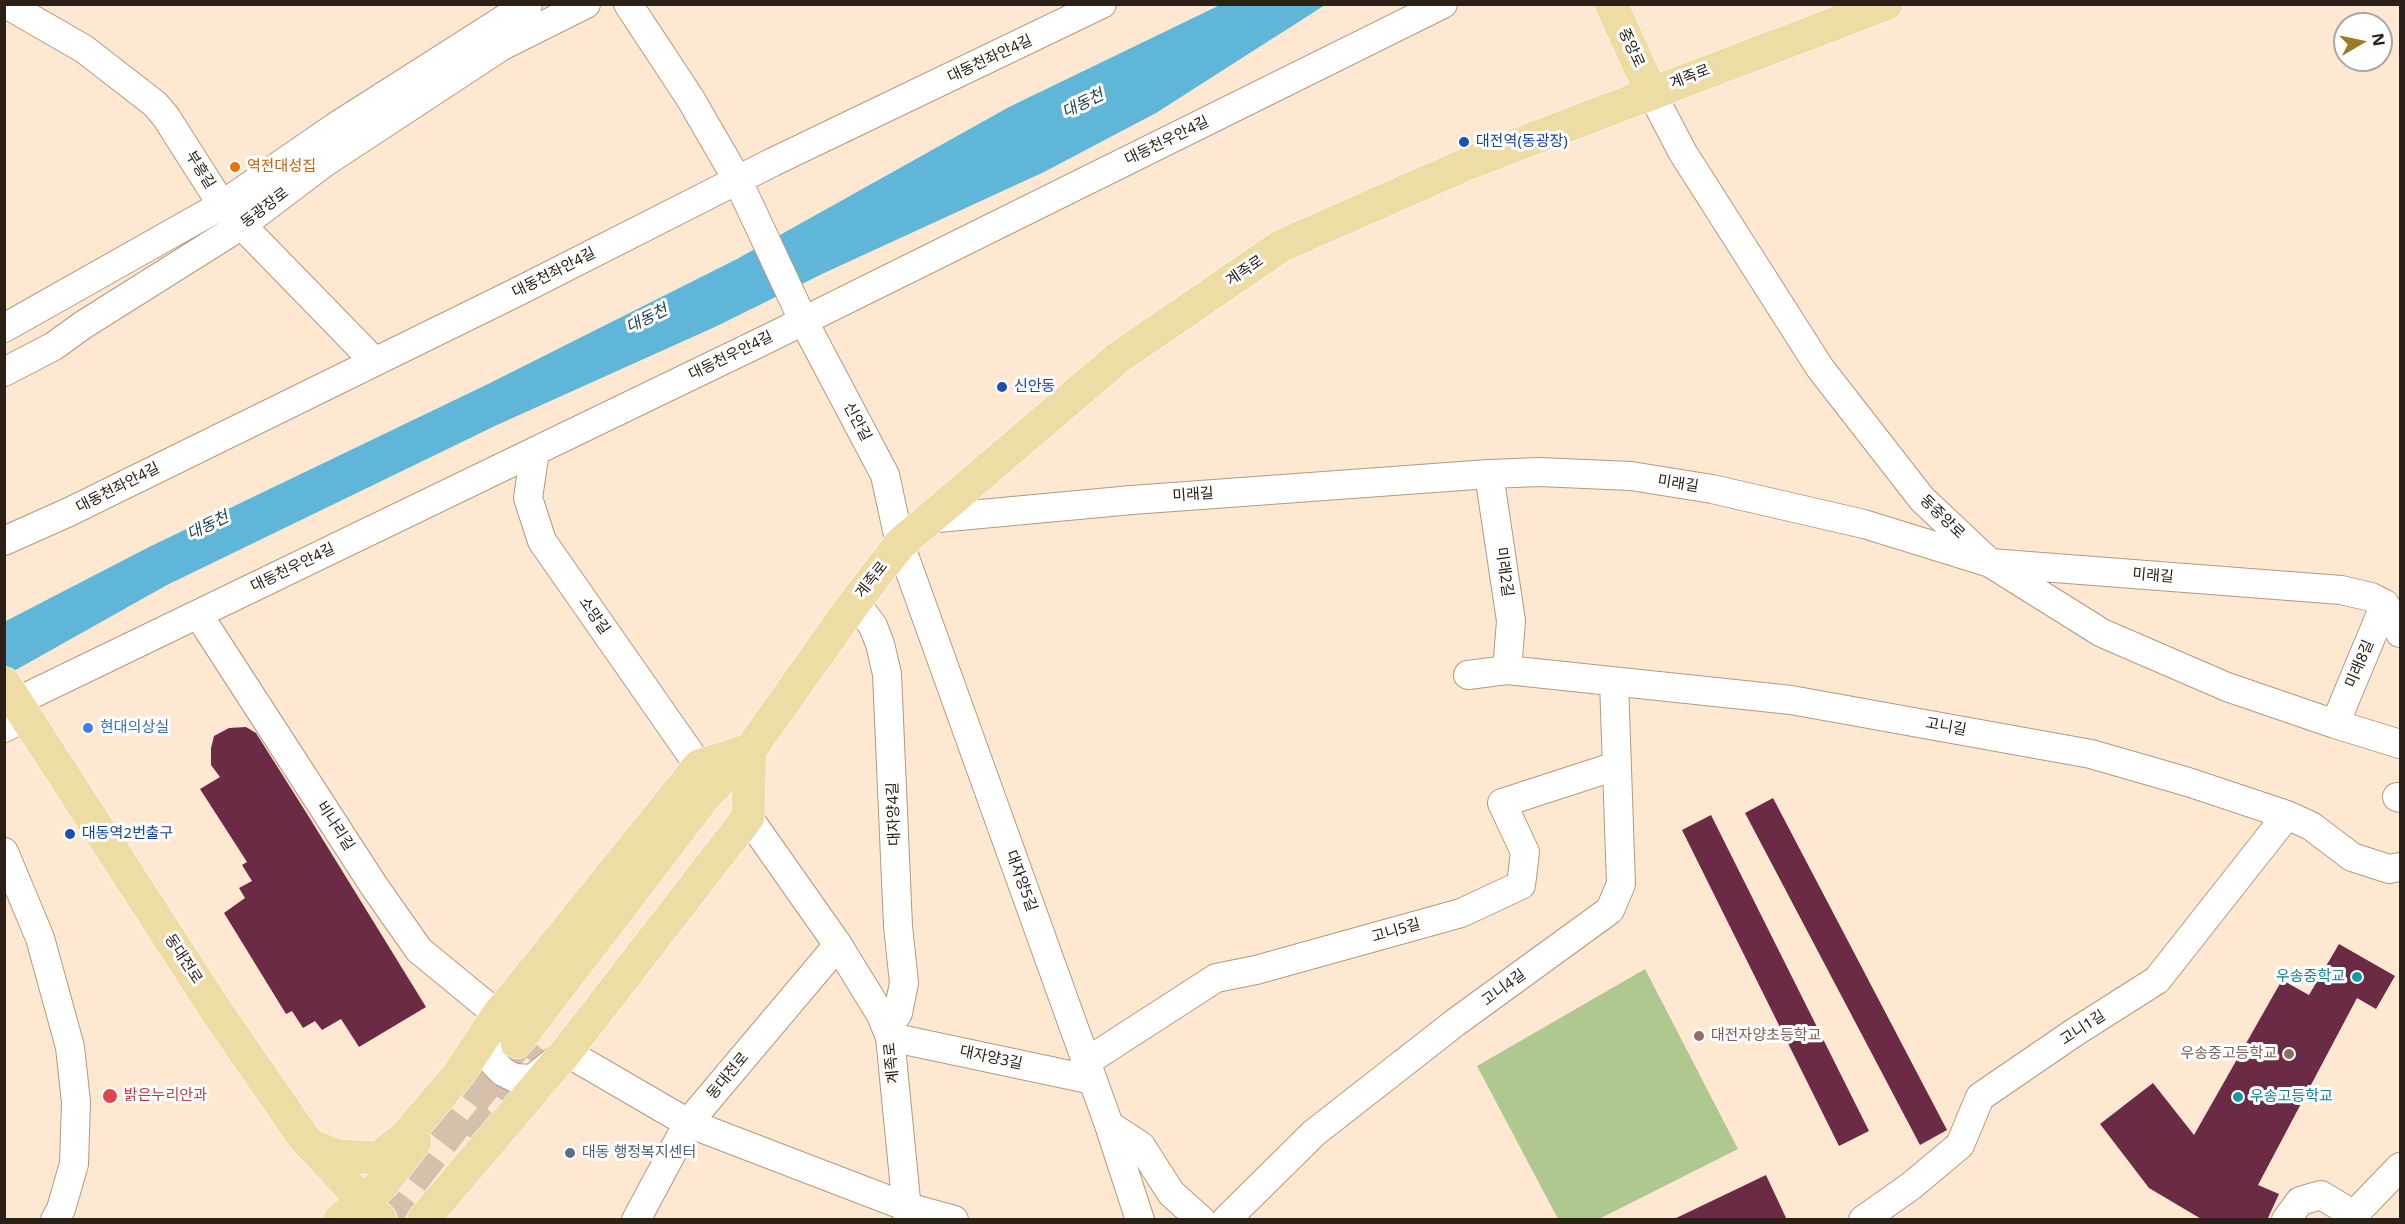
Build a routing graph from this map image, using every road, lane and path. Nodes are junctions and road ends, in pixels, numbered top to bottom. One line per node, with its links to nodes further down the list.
1 (6, 4): 11 (street, 부흥길)
2 (586, 4): 12 (street, 동광장로)
3 (628, 4): 10 (street)
4 (1102, 4): 10 (street, 대동천좌안4길)
5 (1443, 4): 13 (street, 대동천우안4길)
6 (1611, 4): 9 (main road, 중앙로)
7 (1886, 4): 9 (main road, 계족로)
8 (525, 5): 11 (street, 동광장로)
9 (1651, 92): 19 (main road, 계족로); 22 (street, 동중앙로)
10 (740, 185): 13 (street, 신안길); 15 (street, 대동천좌안4길)
11 (222, 205): 12 (street, 부흥길); 14 (street, 동광장로)
12 (242, 225): 15 (street, 부흥길); 16 (street, 동광장로)
13 (801, 313): 17 (street, 대동천우안4길); 21 (street, 신안길)
14 (4, 328)
15 (374, 361): 20 (street, 대동천좌안4길)
16 (4, 372)
17 (535, 452): 25 (street, 대동천우안4길); 34 (street, 소망길)
18 (1489, 474): 19 (street, 미래길); 22 (street, 미래길); 27 (street, 미래2길)
19 (927, 519): 21 (main road, 계족로)
20 (4, 541)
21 (900, 544): 23 (main road, 계족로); 44 (street, 대자양5길)
22 (1990, 562): 24 (street, 미래길); 31 (street, 동중앙로)
23 (855, 602): 33 (main road, 계족로); 42 (street, 대자양4길)
24 (2385, 604): 26 (street); 31 (street, 미래8길)
25 (198, 614): 30 (street, 대동천우안4길); 41 (street, 비나리길)
26 (2400, 633)
27 (1507, 670): 28 (street, 고니길); 29 (street, 고니길)
28 (1468, 675)
29 (1614, 682): 35 (street, 고니4길); 36 (street, 고니길)
30 (13, 707): 48 (main road, 동대전로)
31 (2335, 724): 32 (street, 동중앙로)
32 (2400, 744)
33 (750, 750): 34 (main road); 37 (main road); 43 (main road, 계족로)
34 (699, 766): 41 (main road)
35 (1616, 766): 44 (street, 고니5길); 52 (street, 고니4길)
36 (2287, 815): 39 (street, 고니길); 60 (street, 고니1길)
37 (748, 817): 40 (street, 계족로); 43 (main road)
38 (4, 852): 54 (street)
39 (2400, 867)
40 (838, 945): 42 (street, 계족로); 46 (street, 동대전로)
41 (498, 1015): 43 (street); 45 (main road)
42 (888, 1033): 44 (street, 대자양3길); 51 (street, 계족로)
43 (542, 1048): 46 (street); 55 (main road)
44 (1089, 1071): 47 (street, 대자양5길)
45 (458, 1076): 48 (main road); 50 (main road)
46 (688, 1123): 51 (street); 56 (street, 동대전로)
47 (1109, 1125): 58 (street, 대자양5길); 59 (street)
48 (312, 1146): 50 (main road, 동대전로)
49 (2400, 1167): 53 (street)
50 (361, 1213)
51 (908, 1213): 57 (street)
52 (1236, 1216)
53 (2351, 1217): 61 (street)
54 (55, 1220)
55 (423, 1220)
56 (636, 1220)
57 (954, 1220)
58 (1140, 1220)
59 (1201, 1220)
60 (1863, 1220)
61 (2286, 1220)

